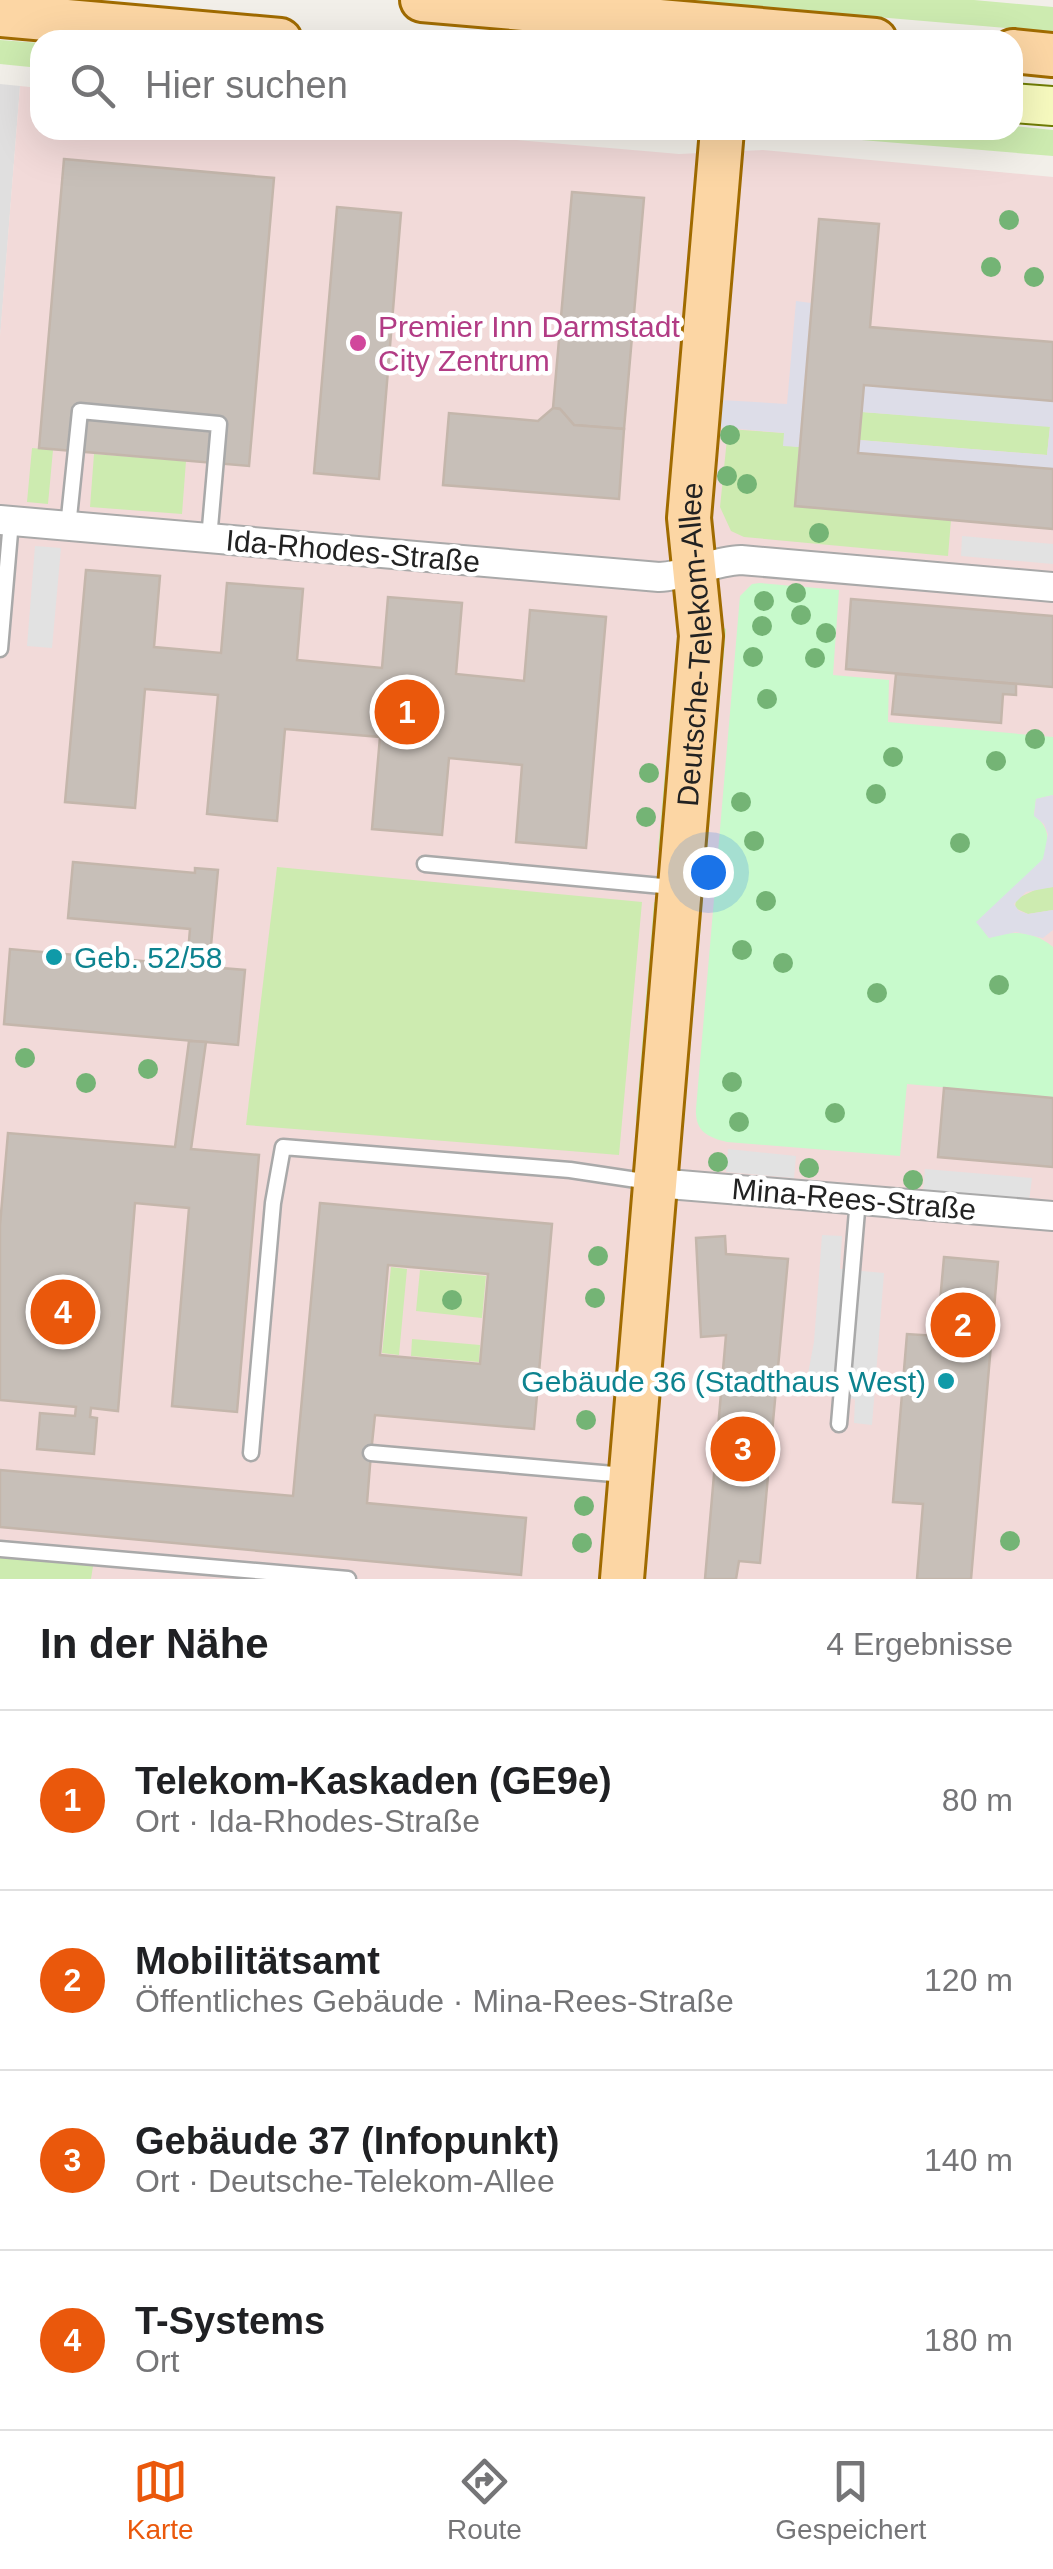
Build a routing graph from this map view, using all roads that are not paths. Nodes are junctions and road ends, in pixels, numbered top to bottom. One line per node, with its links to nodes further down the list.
1 (422, 0): 4 (main road)
2 (0, 15): 3 (main road)
3 (168, 30)
4 (761, 30)
5 (1023, 53): 6 (main road)
6 (1053, 55)
7 (1023, 104): 8 (main road)
8 (1053, 106)
9 (721, 140): 13 (main road, Deutsche-Telekom-Allee)
10 (5, 520): 11 (street, Ida-Rhodes-Straße); 15 (lane)
11 (68, 528): 12 (street, Ida-Rhodes-Straße); 12 (lane)
12 (209, 538): 13 (street, Ida-Rhodes-Straße)
13 (694, 570): 14 (street, Ida-Rhodes-Straße); 17 (main road, Deutsche-Telekom-Allee)
14 (1053, 586)
15 (0, 649)
16 (425, 864): 17 (lane)
17 (682, 888): 18 (main road, Deutsche-Telekom-Allee)
18 (656, 1183): 19 (street, Mina-Rees-Straße); 22 (lane); 24 (main road, Deutsche-Telekom-Allee)
19 (858, 1199): 20 (street, Mina-Rees-Straße); 21 (lane)
20 (1053, 1216)
21 (840, 1424)
22 (251, 1453)
23 (371, 1453): 24 (lane)
24 (631, 1476): 27 (main road, Deutsche-Telekom-Allee)
25 (0, 1550): 26 (lane)
26 (348, 1579)
27 (622, 1579)

